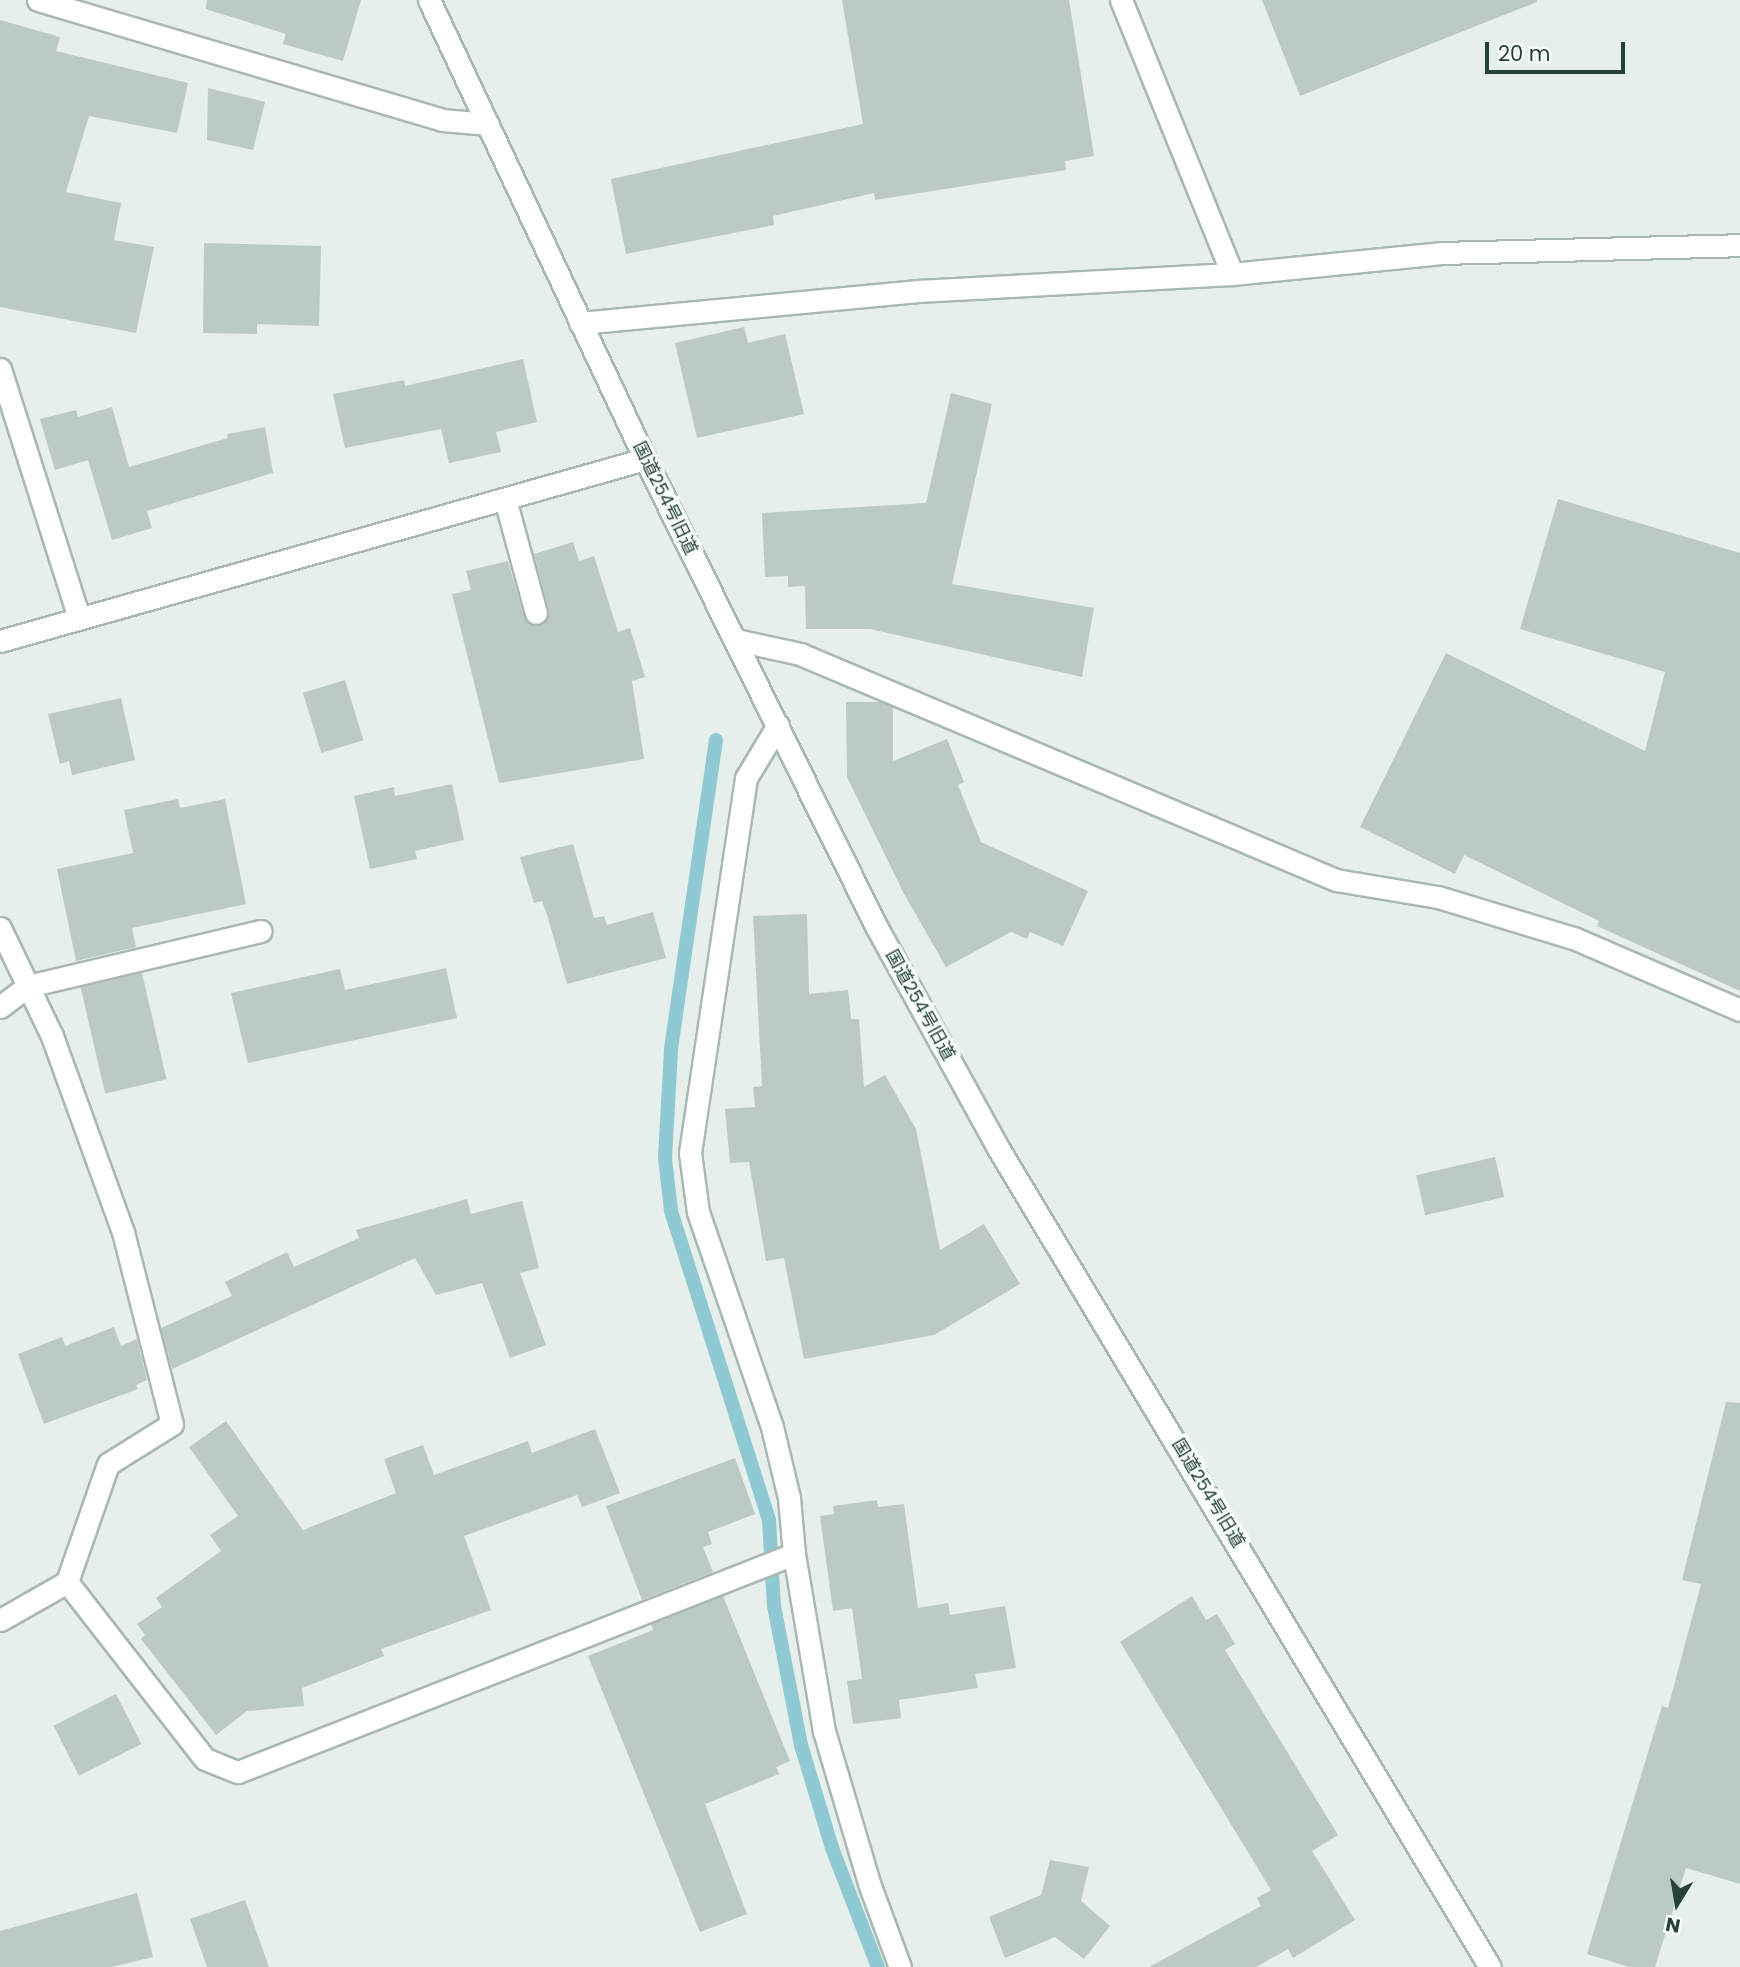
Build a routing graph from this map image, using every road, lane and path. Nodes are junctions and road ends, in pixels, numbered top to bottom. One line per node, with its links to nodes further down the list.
1 (38, 0): 4 (street)
2 (429, 0): 4 (street, 国道254号旧道)
3 (1121, 0): 6 (street)
4 (488, 124): 7 (street, 国道254号旧道)
5 (1740, 245): 6 (street)
6 (1232, 274): 7 (street)
7 (580, 323): 9 (street, 国道254号旧道)
8 (0, 369): 12 (street)
9 (645, 459): 10 (street); 13 (street, 国道254号旧道)
10 (505, 499): 11 (street); 12 (street)
11 (537, 613)
12 (79, 618): 14 (street)
13 (736, 640): 15 (street, 国道254号旧道); 20 (street)
14 (0, 641)
15 (778, 725): 21 (street); 25 (street, 国道254号旧道)
16 (0, 928): 18 (street)
17 (261, 930): 18 (street)
18 (28, 986): 19 (street); 22 (street)
19 (0, 1006)
20 (1740, 1010)
21 (793, 1554): 22 (street); 24 (street)
22 (67, 1582): 23 (street)
23 (0, 1620)
24 (900, 1967)
25 (1490, 1967)

